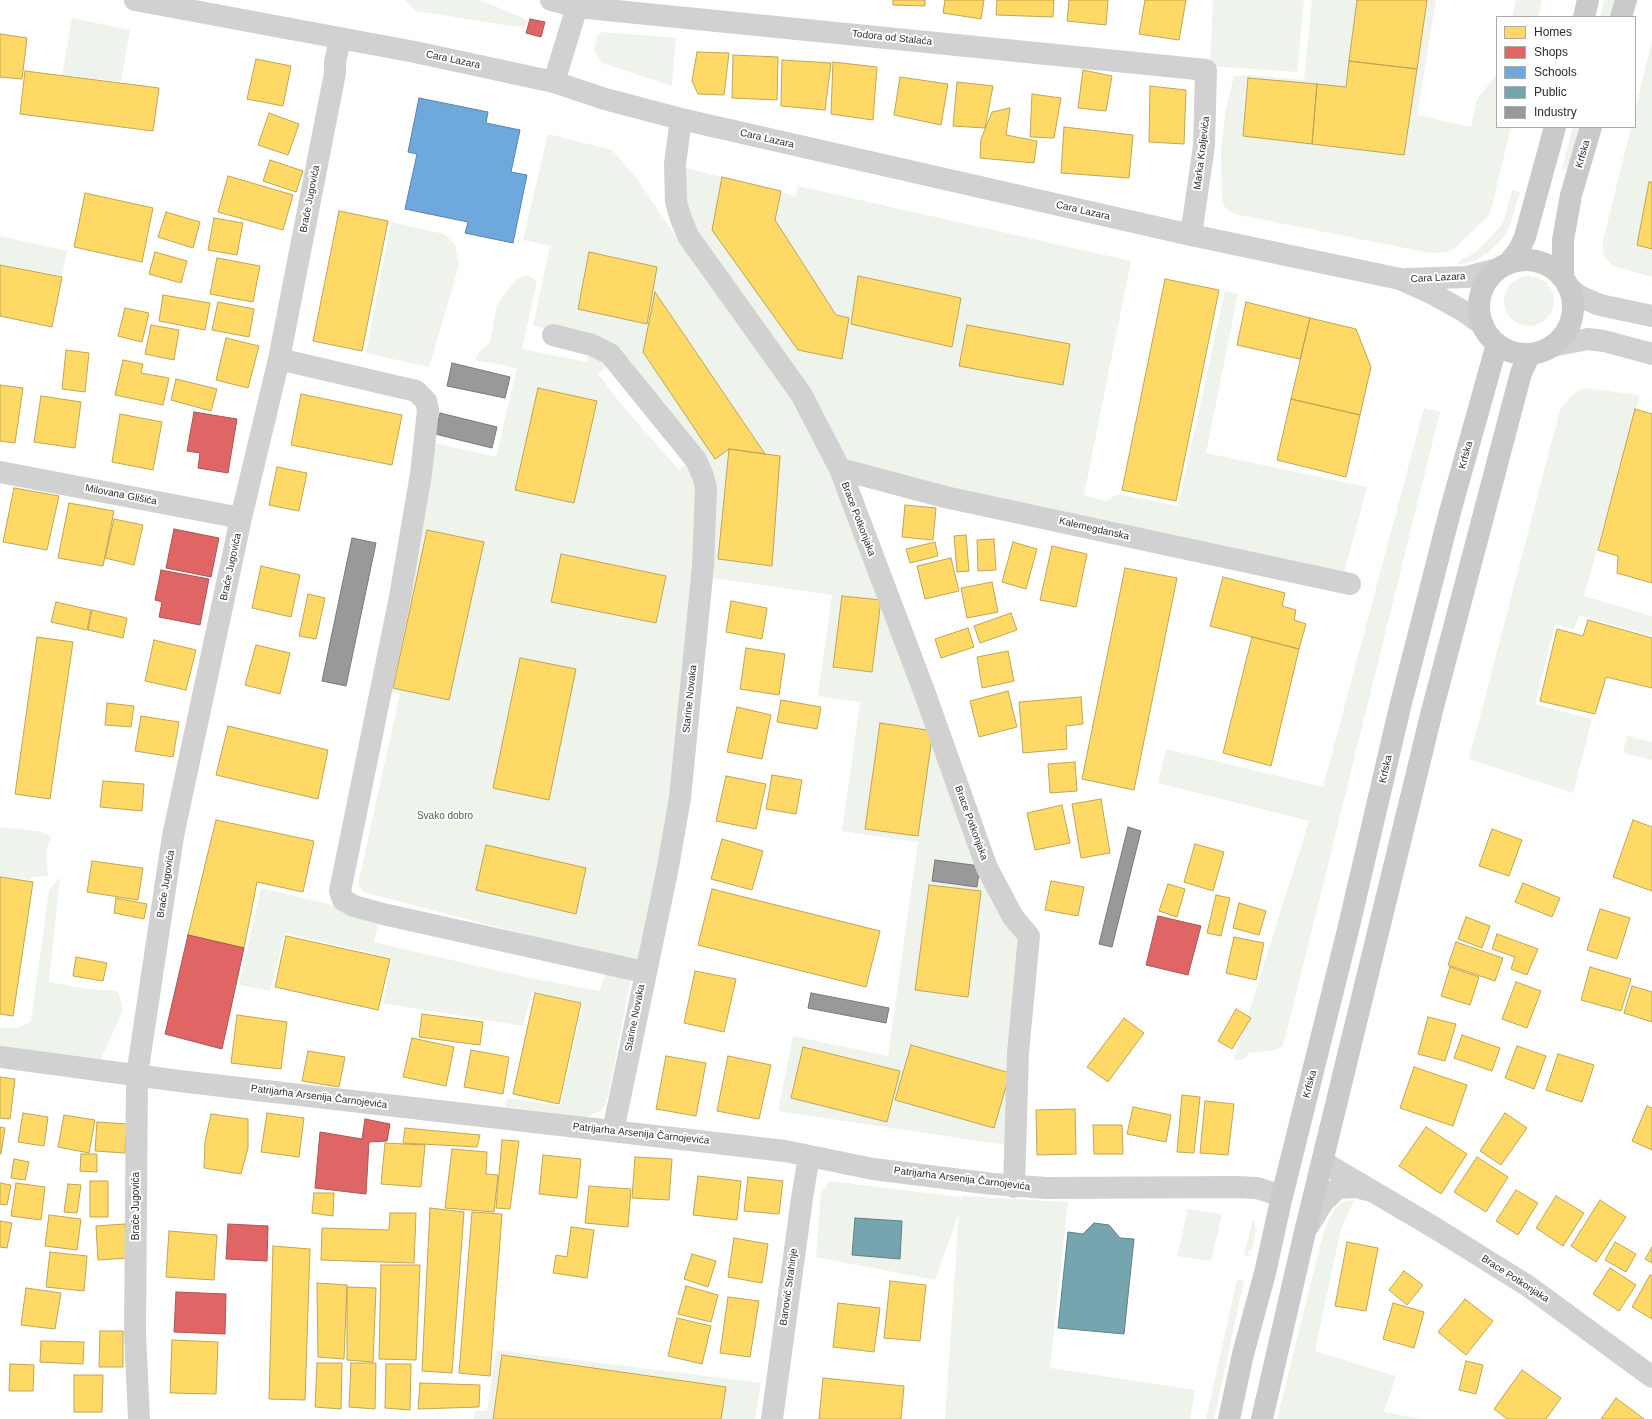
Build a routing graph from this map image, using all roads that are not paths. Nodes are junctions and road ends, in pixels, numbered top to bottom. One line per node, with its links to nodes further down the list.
1 (135, 0): 8 (street, Cara Lazara)
2 (551, 0): 5 (street)
3 (1588, 0): 6 (main road)
4 (1626, 0): 7 (main road)
5 (578, 4): 9 (street, Todora od Stalaća); 10 (street)
6 (1584, 16)
7 (1621, 16)
8 (340, 39): 10 (street, Cara Lazara); 25 (street, Braće Jugovića)
9 (1206, 70): 14 (street, Marka Kraljevića)
10 (554, 82): 11 (street, Cara Lazara)
11 (681, 119): 14 (street, Cara Lazara); 26 (street, Brace Potkonjaka)
12 (1555, 128): 15 (main road)
13 (1591, 128): 17 (main road, Krfska)
14 (1190, 236): 16 (street, Cara Lazara)
15 (1503, 267): 16 (street, Cara Lazara); 17 (main road); 19 (main road)
16 (1400, 280): 19 (street, Cara Lazara)
17 (1566, 282): 18 (street); 22 (main road)
18 (1652, 316)
19 (1483, 325): 21 (main road)
20 (552, 334): 30 (street, Starine Novaka)
21 (1496, 344): 23 (main road); 38 (main road, Krfska)
22 (1552, 346): 23 (main road); 24 (street)
23 (1530, 354): 35 (main road)
24 (1652, 354)
25 (279, 359): 28 (street, Braće Jugovića); 30 (street)
26 (840, 469): 29 (street, Kalemegdanska); 36 (street, Brace Potkonjaka)
27 (0, 472): 28 (street, Milovana Glišića)
28 (241, 518): 32 (street, Braće Jugovića)
29 (1350, 584)
30 (644, 972): 33 (street, Starine Novaka)
31 (0, 1057): 32 (street, Patrijarha Arsenija Čarnojevića)
32 (137, 1076): 33 (street, Patrijarha Arsenija Čarnojevića); 41 (street, Braće Jugovića)
33 (613, 1131): 34 (street, Patrijarha Arsenija Čarnojevića)
34 (809, 1156): 36 (street, Patrijarha Arsenija Čarnojevića); 42 (street, Banović Strahinje)
35 (1323, 1162): 37 (street, Brace Potkonjaka); 39 (main road)
36 (1014, 1187): 38 (street, Patrijarha Arsenija Čarnojevića)
37 (1371, 1191): 39 (street, Brace Potkonjaka); 40 (street, Brace Potkonjaka)
38 (1282, 1196): 43 (main road, Krfska)
39 (1304, 1236): 44 (main road)
40 (1652, 1377)
41 (139, 1419)
42 (772, 1419)
43 (1229, 1419)
44 (1262, 1419)

